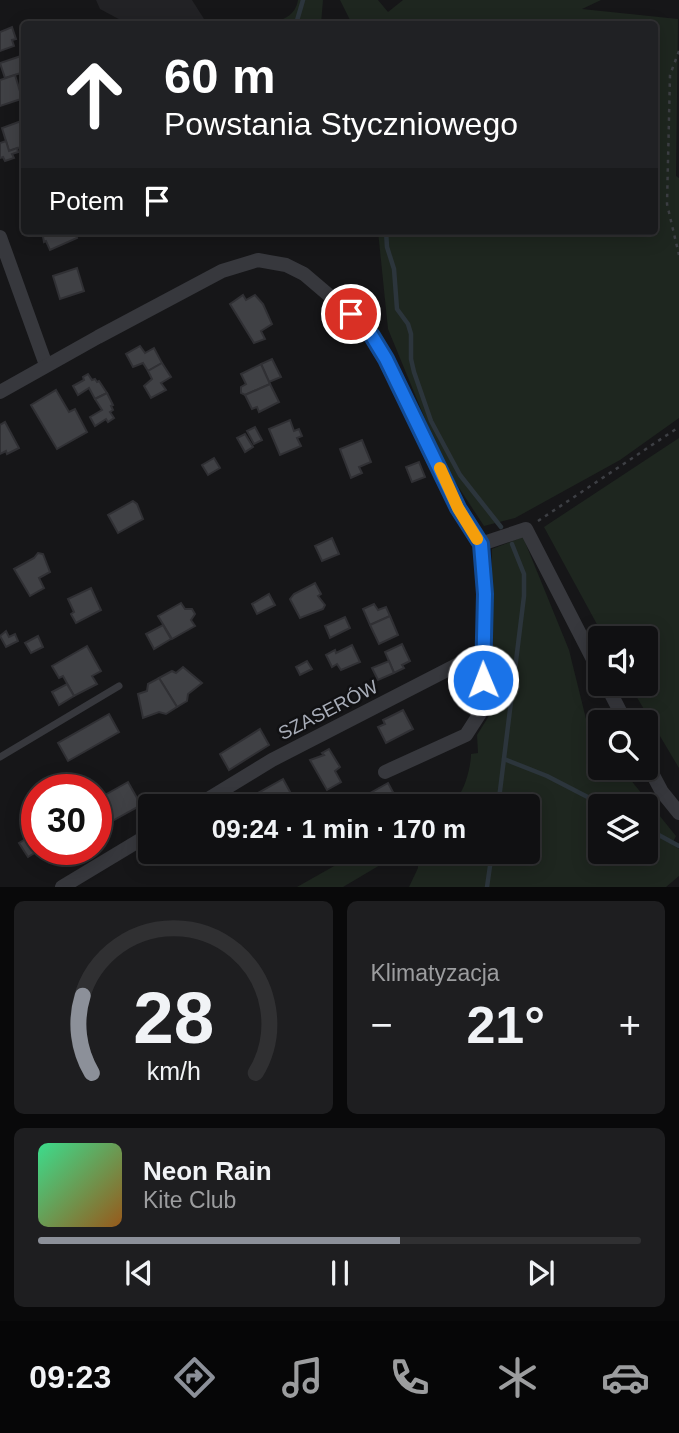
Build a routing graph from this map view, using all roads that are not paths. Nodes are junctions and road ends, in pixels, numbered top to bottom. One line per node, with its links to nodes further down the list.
1 (0, 237): 2 (street)
2 (46, 365): 3 (street); 4 (street)
3 (0, 392)
4 (481, 544): 5 (street); 6 (street)
5 (588, 650)
6 (482, 652): 9 (street); 11 (street, SZASERÓW)
7 (119, 686): 8 (lane)
8 (0, 757)
9 (385, 772)
10 (656, 780): 12 (street)
11 (216, 794)
12 (679, 813)
13 (138, 841): 14 (street)
14 (62, 887)

